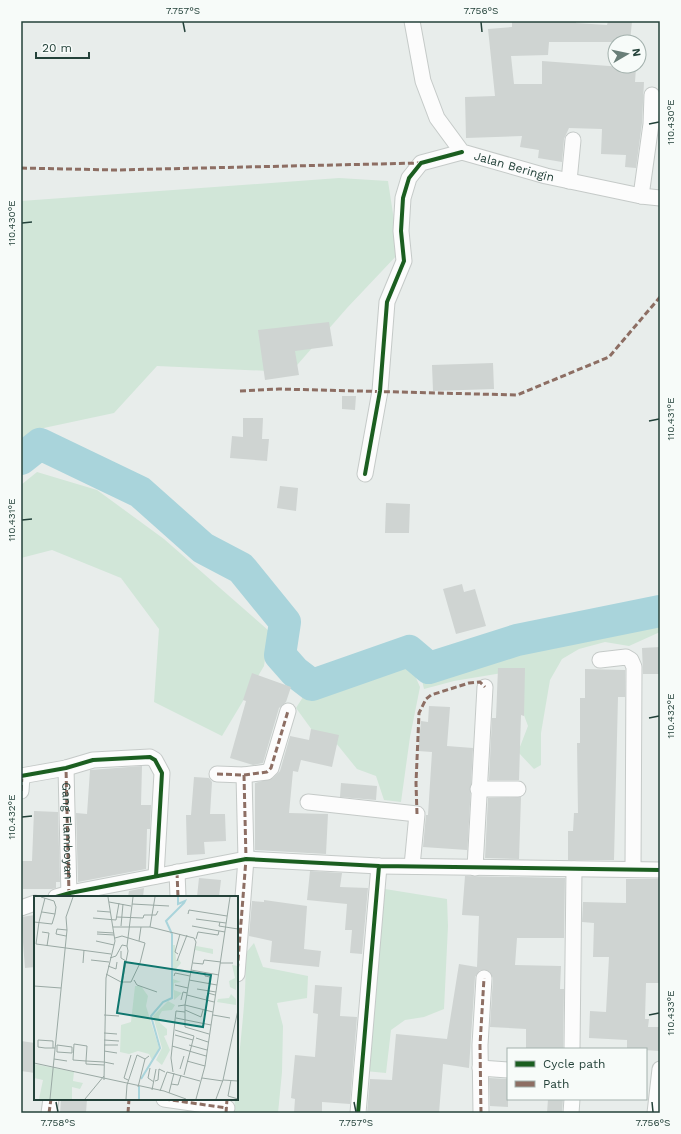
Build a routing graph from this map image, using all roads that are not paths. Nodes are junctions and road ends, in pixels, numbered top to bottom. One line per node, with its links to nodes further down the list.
1 (412, 21): 4 (street, Jalan Beringin)
2 (652, 94): 6 (street)
3 (573, 140): 5 (street)
4 (462, 152): 5 (street, Jalan Beringin); 8 (street)
5 (569, 181): 6 (street, Jalan Beringin)
6 (641, 196): 7 (street, Jalan Beringin)
7 (660, 198)
8 (365, 474)
9 (600, 660): 25 (street)
10 (484, 687): 16 (street)
11 (288, 711): 14 (street)
12 (66, 768): 15 (street, Gang Flamboyan); 28 (street); 29 (street, Gang Flamboyan)
13 (217, 774): 14 (street)
14 (244, 775): 20 (street)
15 (22, 776): 18 (street)
16 (478, 789): 17 (street); 23 (street)
17 (518, 789)
18 (21, 791)
19 (308, 802): 22 (street)
20 (246, 859): 21 (street); 27 (street); 33 (street)
21 (379, 866): 22 (street); 44 (street)
22 (412, 866): 23 (street)
23 (474, 868): 24 (street)
24 (574, 869): 25 (street); 35 (street)
25 (633, 869): 26 (street)
26 (660, 870)
27 (177, 872): 28 (street); 30 (street)
28 (156, 876): 29 (street)
29 (65, 896)
30 (178, 896)
31 (34, 903): 32 (street)
32 (21, 908)
33 (238, 961)
34 (484, 978): 36 (street)
35 (572, 1048)
36 (480, 1068): 38 (street); 45 (street)
37 (660, 1069): 47 (street)
38 (507, 1070)
39 (51, 1100): 43 (street)
40 (173, 1100): 42 (street)
41 (572, 1100): 46 (street)
42 (227, 1106)
43 (49, 1113)
44 (358, 1113)
45 (481, 1113)
46 (572, 1113)
47 (656, 1113)

